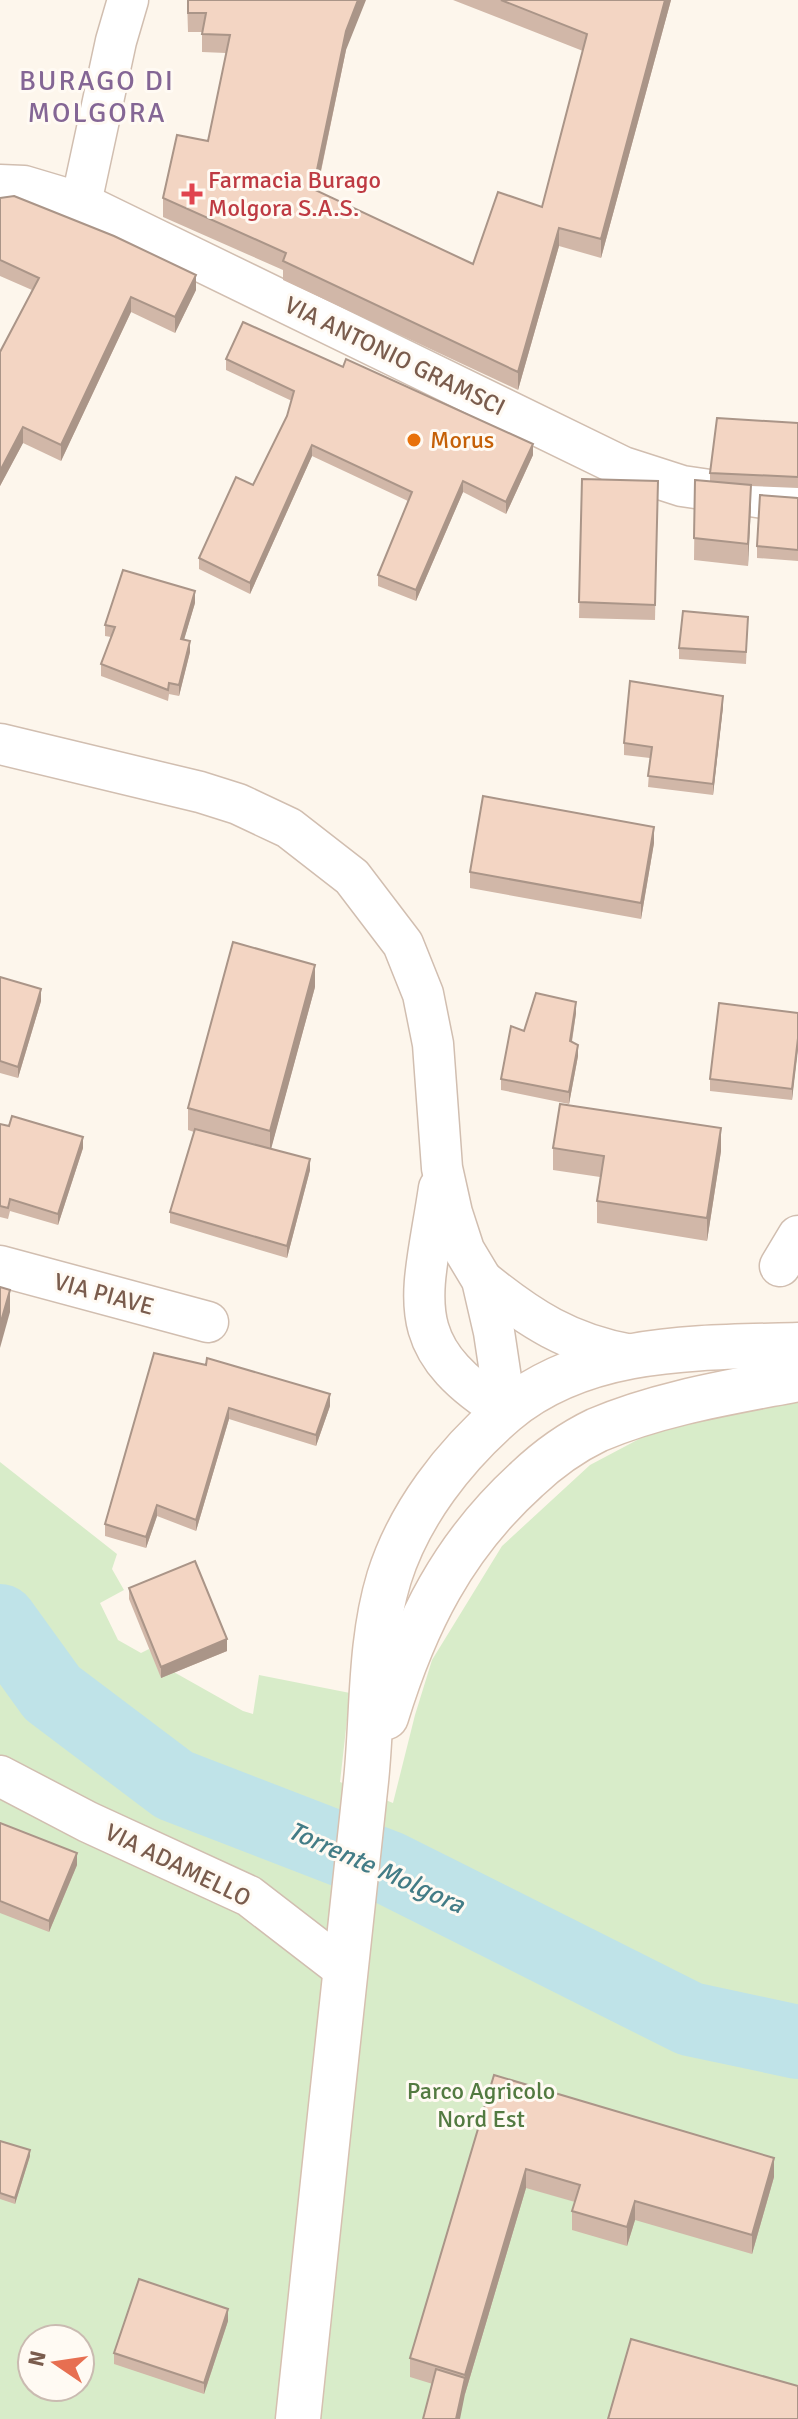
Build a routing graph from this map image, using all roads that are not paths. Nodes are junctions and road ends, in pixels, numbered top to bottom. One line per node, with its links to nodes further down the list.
1 (128, 0): 3 (street)
2 (0, 185): 3 (street, VIA ANTONIO GRAMSCI)
3 (81, 203): 4 (street, VIA ANTONIO GRAMSCI)
4 (798, 503)
5 (0, 744): 6 (street)
6 (442, 1168): 8 (street); 13 (street)
7 (0, 1266): 9 (street, VIA PIAVE)
8 (482, 1280): 11 (street); 13 (street)
9 (208, 1322)
10 (798, 1345): 11 (street)
11 (631, 1355): 13 (street)
12 (798, 1379): 14 (street)
13 (506, 1412): 14 (street); 15 (street); 17 (street)
14 (596, 1431): 15 (street)
15 (470, 1538): 17 (street)
16 (0, 1776): 18 (street, VIA ADAMELLO)
17 (363, 1798): 18 (street)
18 (345, 1970): 19 (street)
19 (298, 2419)

